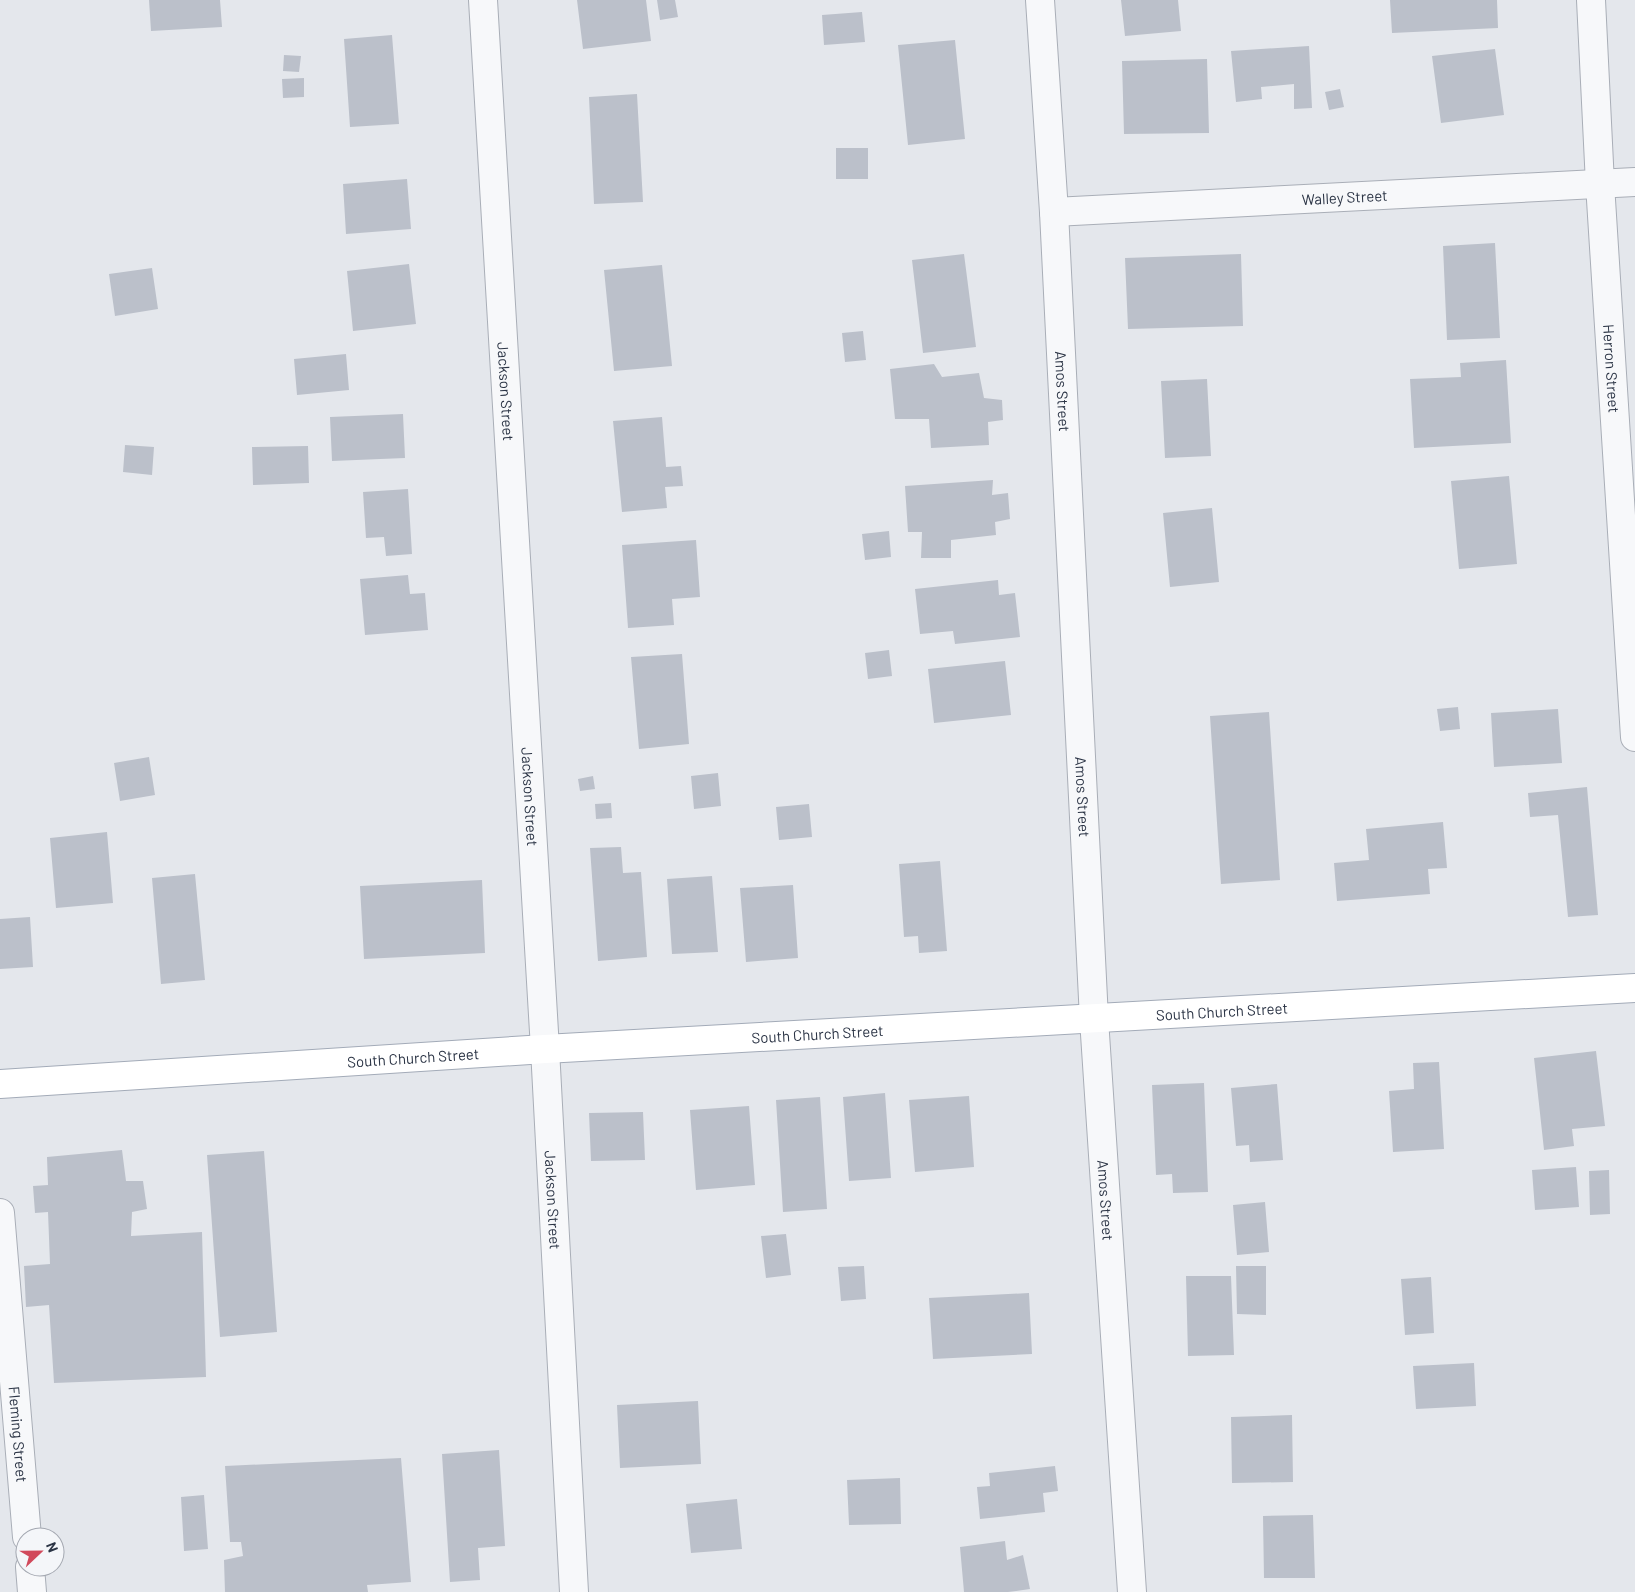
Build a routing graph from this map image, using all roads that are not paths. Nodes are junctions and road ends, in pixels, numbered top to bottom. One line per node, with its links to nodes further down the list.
1 (483, 0): 10 (street, Jackson Street)
2 (1040, 0): 6 (street, Amos Street)
3 (1590, 0): 5 (street, Herron Street)
4 (1635, 182): 5 (street, Walley Street)
5 (1600, 184): 6 (street, Walley Street); 7 (street, Herron Street)
6 (1054, 212): 9 (street, Amos Street)
7 (1635, 737)
8 (1635, 988): 9 (main road, South Church Street)
9 (1094, 1019): 10 (main road, South Church Street); 17 (street, Amos Street)
10 (545, 1049): 11 (main road, South Church Street); 16 (street, Jackson Street)
11 (0, 1084)
12 (0, 1213): 13 (street, Fleming Street)
13 (26, 1527)
14 (31, 1577): 15 (street)
15 (32, 1592)
16 (574, 1592)
17 (1132, 1592)

